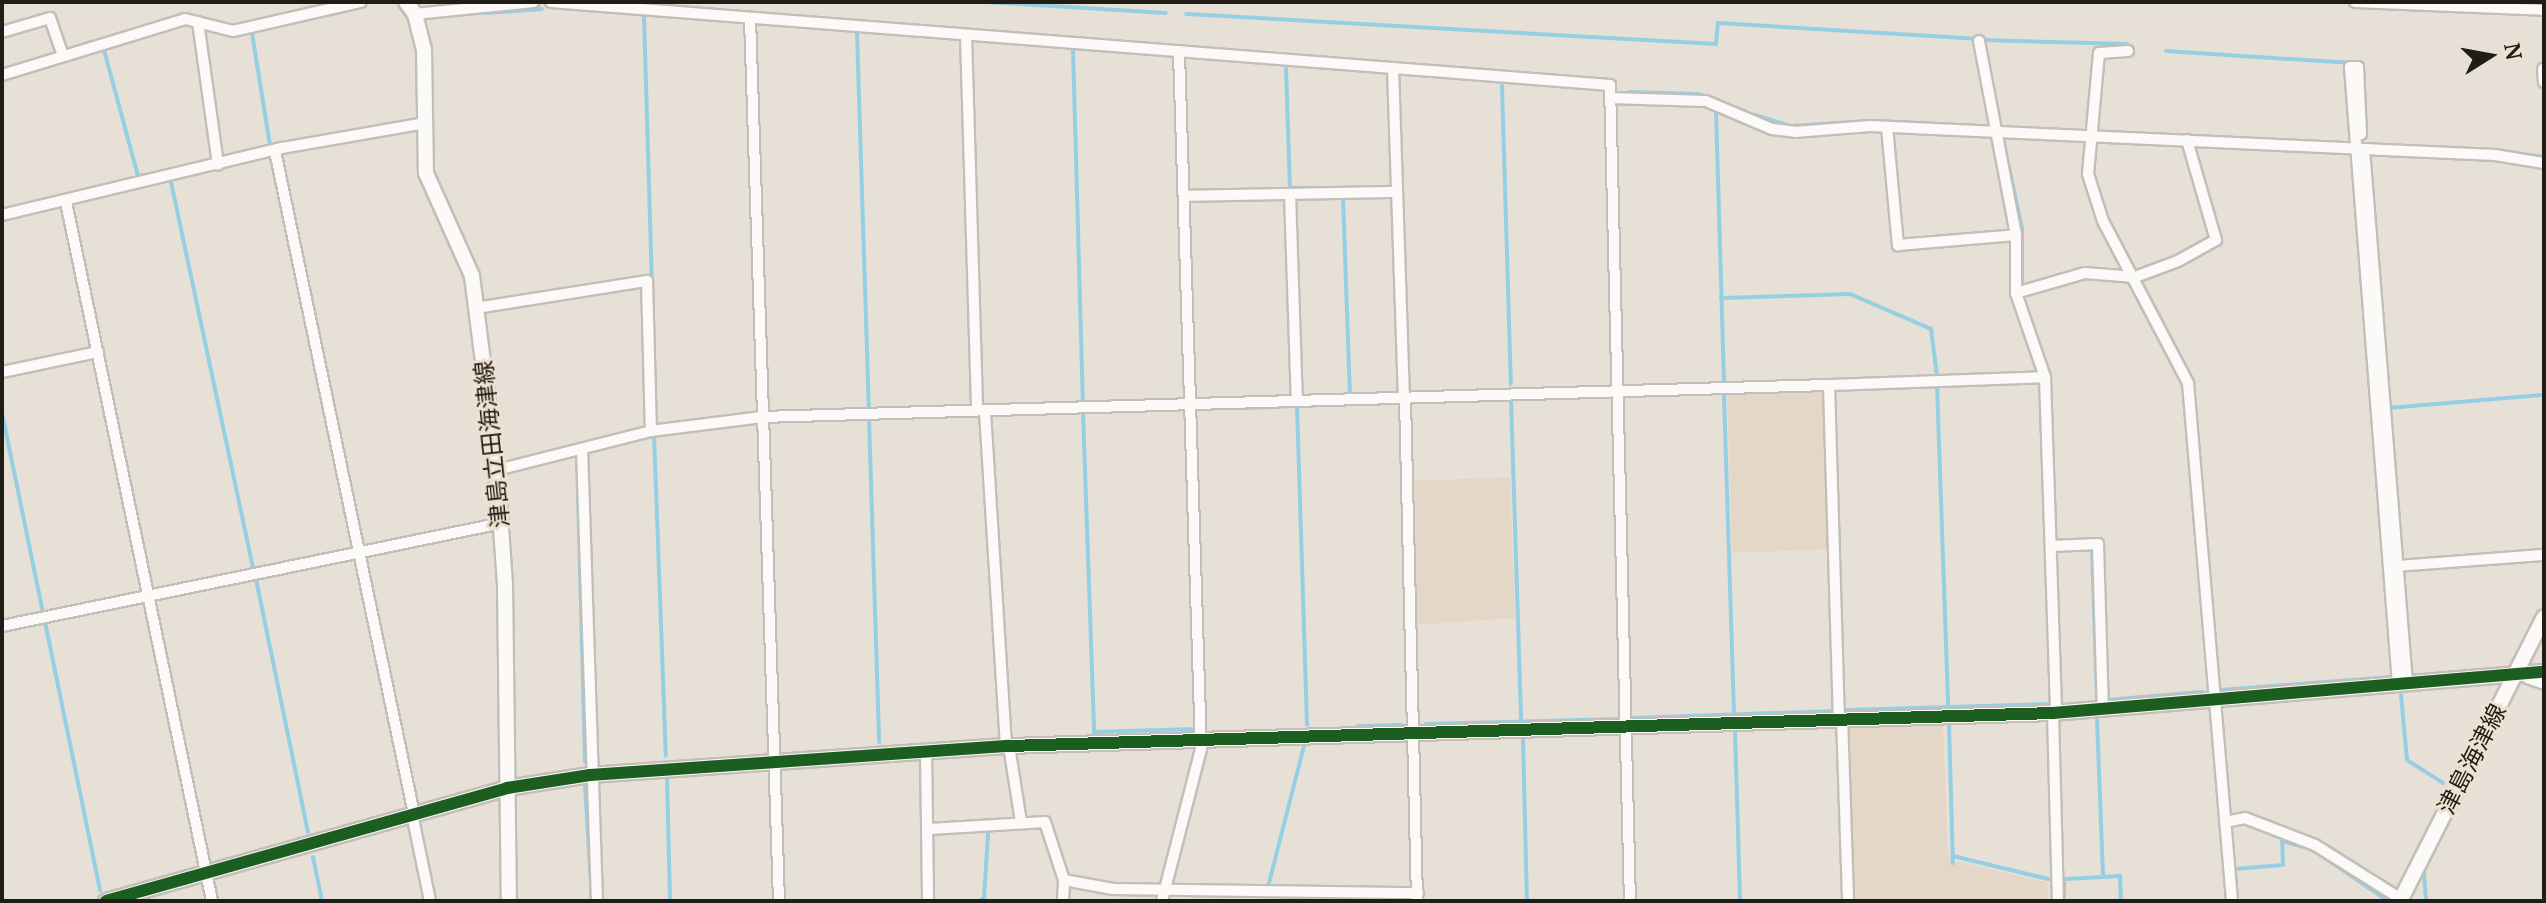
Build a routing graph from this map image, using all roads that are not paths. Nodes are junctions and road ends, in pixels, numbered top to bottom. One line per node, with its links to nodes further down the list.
1 (361, 2): 8 (street)
2 (533, 2): 5 (street)
3 (551, 2): 7 (street)
4 (2355, 2): 6 (street)
5 (410, 8): 21 (street, 津島立田海津線)
6 (2544, 10)
7 (750, 18): 10 (street); 48 (street)
8 (198, 22): 14 (street); 29 (street)
9 (2, 32): 14 (street)
10 (966, 35): 12 (street); 47 (street)
11 (1979, 41): 23 (street)
12 (1179, 51): 16 (street); 32 (street)
13 (2128, 51): 24 (street)
14 (63, 55): 18 (street)
15 (2353, 67): 26 (street)
16 (1393, 68): 20 (street); 30 (street)
17 (2543, 69): 19 (street)
18 (2, 75)
19 (2544, 82)
20 (1610, 98): 22 (street); 43 (street)
21 (425, 123): 27 (street); 38 (street, 津島立田海津線)
22 (1887, 127): 23 (street); 35 (street)
23 (1997, 128): 24 (street); 35 (street)
24 (2089, 136): 25 (street); 36 (street)
25 (2187, 140): 26 (street); 36 (street)
26 (2358, 143): 28 (street); 56 (street); 62 (street)
27 (275, 151): 29 (street); 54 (street)
28 (2544, 163)
29 (218, 165): 33 (street)
30 (1397, 192): 31 (street); 44 (street)
31 (1290, 194): 32 (street); 45 (street)
32 (1184, 196): 46 (street)
33 (66, 202): 34 (street); 39 (street)
34 (2, 215)
35 (2016, 235): 37 (street)
36 (2135, 277): 37 (street); 64 (street)
37 (2016, 293): 41 (street)
38 (476, 308): 49 (street); 51 (street, 津島立田海津線)
39 (98, 352): 40 (street); 57 (street)
40 (2, 372)
41 (2045, 377): 42 (street); 53 (street)
42 (1829, 385): 43 (street); 67 (street)
43 (1617, 391): 44 (street); 68 (street)
44 (1404, 398): 45 (street); 69 (street)
45 (1297, 401): 46 (street)
46 (1190, 404): 47 (street); 70 (street)
47 (981, 411): 48 (street); 71 (street)
48 (762, 417): 49 (street); 73 (street)
49 (651, 431): 50 (street)
50 (582, 449): 51 (street); 74 (street)
51 (497, 470): 52 (street, 津島立田海津線)
52 (502, 523): 54 (street); 75 (street, 津島立田海津線)
53 (2051, 546): 65 (street); 66 (street)
54 (359, 552): 57 (street); 76 (street)
55 (2544, 555): 56 (street)
56 (2397, 566): 62 (street)
57 (149, 596): 59 (street); 80 (street)
58 (2544, 617): 61 (street, 津島海津線)
59 (2, 626)
60 (2544, 672): 61 (street)
61 (2521, 677): 62 (street); 63 (street); 84 (street, 津島海津線)
62 (2402, 684): 64 (street)
63 (2544, 684)
64 (2214, 700): 65 (street); 78 (street)
65 (2103, 709): 66 (street)
66 (2054, 712): 67 (street); 95 (street)
67 (1840, 717): 68 (street); 94 (street)
68 (1627, 726): 69 (street); 93 (street)
69 (1416, 733): 70 (street); 83 (street)
70 (1200, 740): 71 (street); 82 (street)
71 (1007, 746): 72 (street); 77 (street)
72 (926, 752): 73 (street); 79 (street)
73 (773, 761): 74 (street); 90 (street)
74 (590, 775): 75 (street); 89 (street)
75 (507, 788): 76 (street); 88 (street, 津島立田海津線)
76 (413, 814): 80 (street); 87 (street)
77 (1021, 822): 79 (street); 81 (street)
78 (2225, 822): 84 (street); 96 (street)
79 (930, 829): 91 (street)
80 (206, 873): 85 (street); 86 (street)
81 (1064, 880): 82 (street); 92 (street)
82 (1164, 896): 83 (street)
83 (1418, 897)
84 (2401, 900)
85 (106, 901)
86 (212, 901)
87 (430, 901)
88 (509, 901)
89 (597, 901)
90 (779, 901)
91 (928, 901)
92 (1063, 901)
93 (1630, 901)
94 (1848, 901)
95 (2058, 901)
96 (2232, 901)

